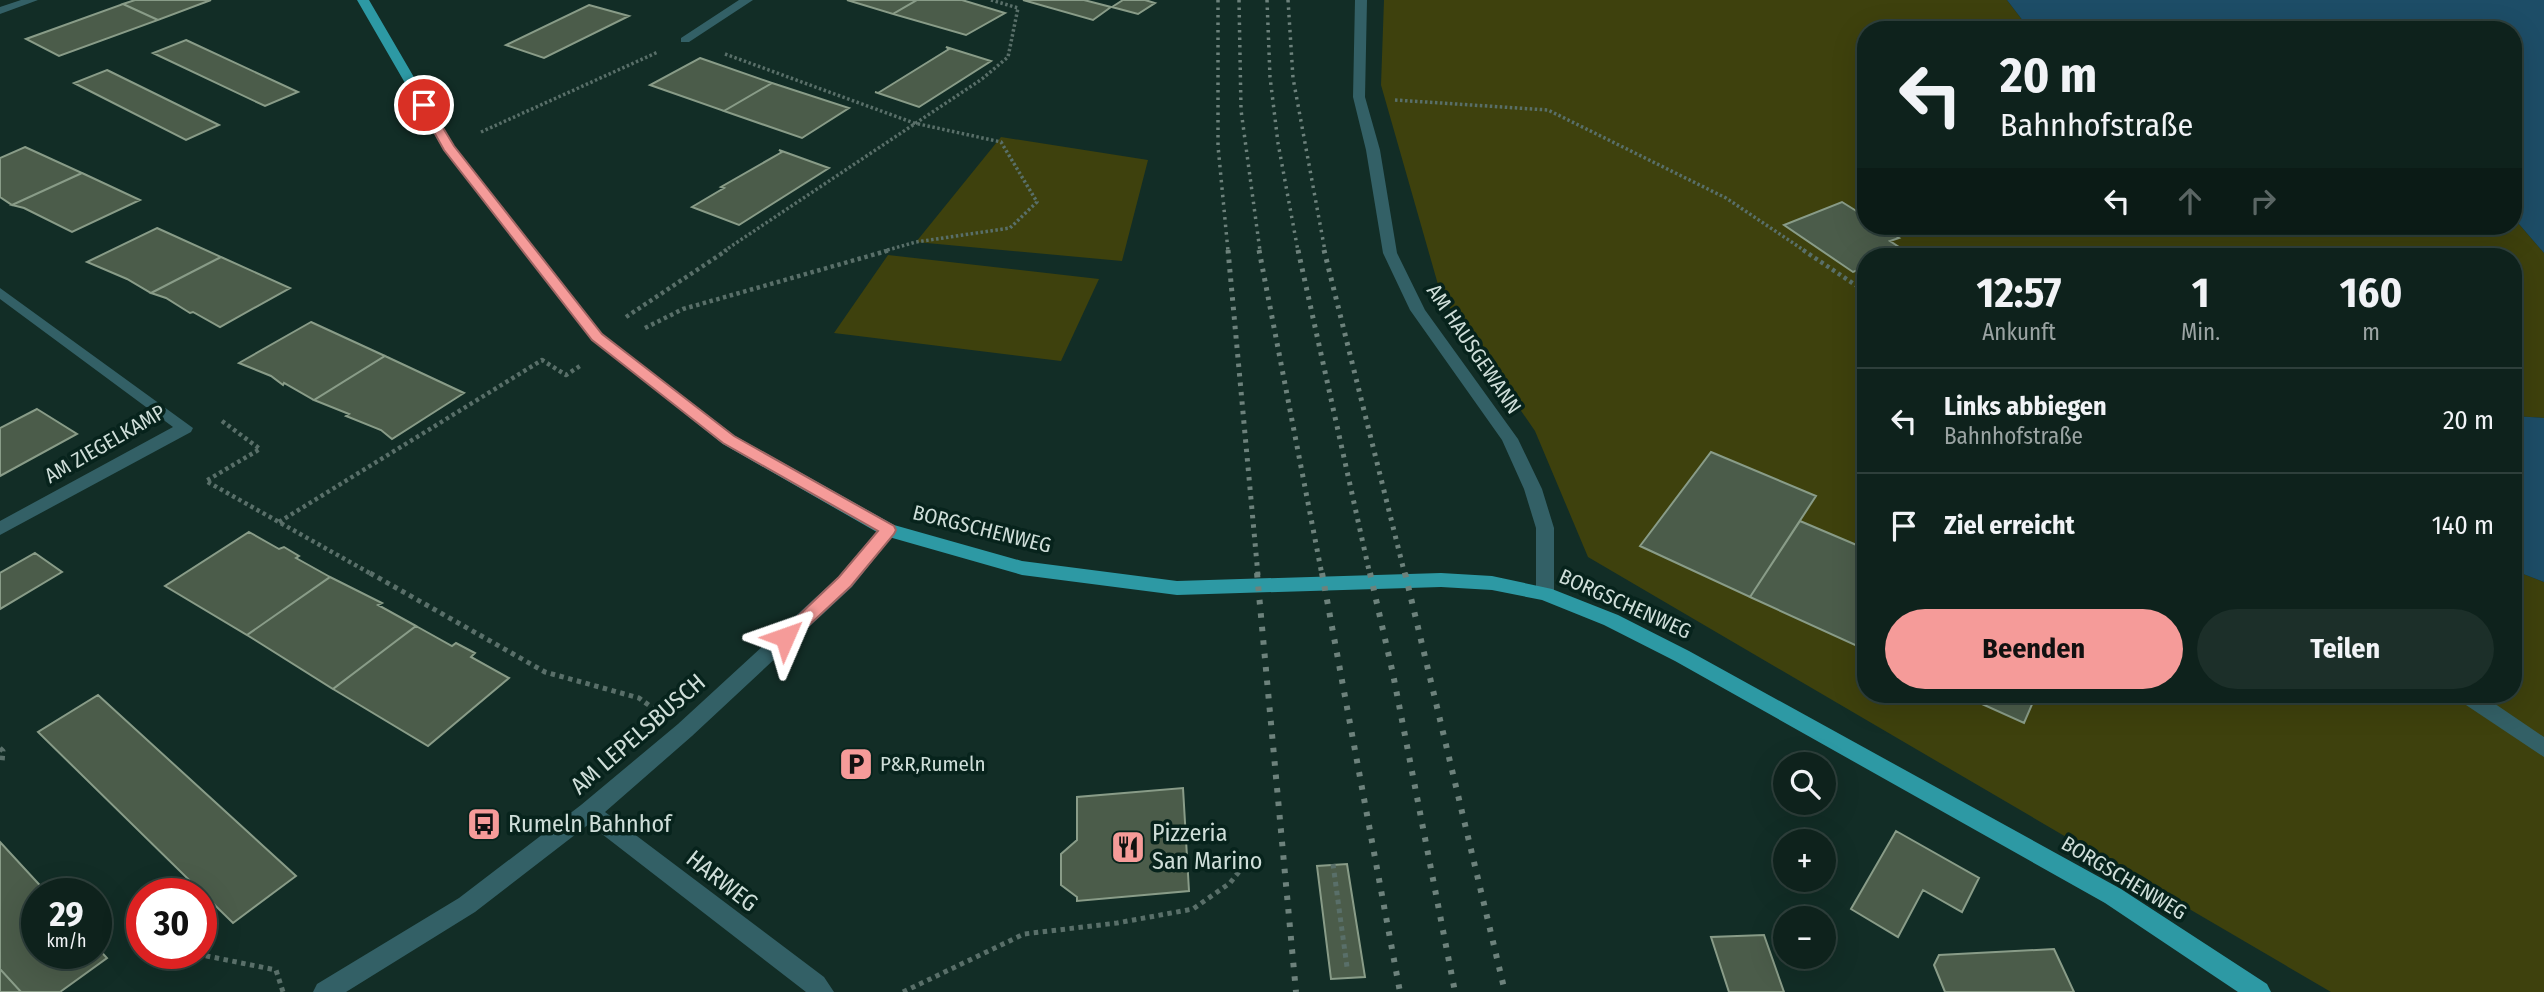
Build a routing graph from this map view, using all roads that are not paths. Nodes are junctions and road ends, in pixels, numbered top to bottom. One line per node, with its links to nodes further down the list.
1 (32, 0): 5 (street)
2 (363, 0): 9 (main road, BORGSCHENWEG)
3 (747, 0): 6 (street)
4 (1361, 0): 10 (street, AM HAUSGEWANN)
5 (0, 11)
6 (685, 40)
7 (0, 292): 8 (street, AM ZIEGELKAMP)
8 (0, 530)
9 (888, 530): 10 (main road, BORGSCHENWEG); 13 (street, AM LEPELSBUSCH)
10 (1545, 594): 16 (main road, BORGSCHENWEG)
11 (2479, 703): 12 (street)
12 (2544, 748)
13 (589, 811): 14 (street, AM LEPELSBUSCH); 15 (street, HARWEG)
14 (325, 992)
15 (822, 992)
16 (2259, 992)

